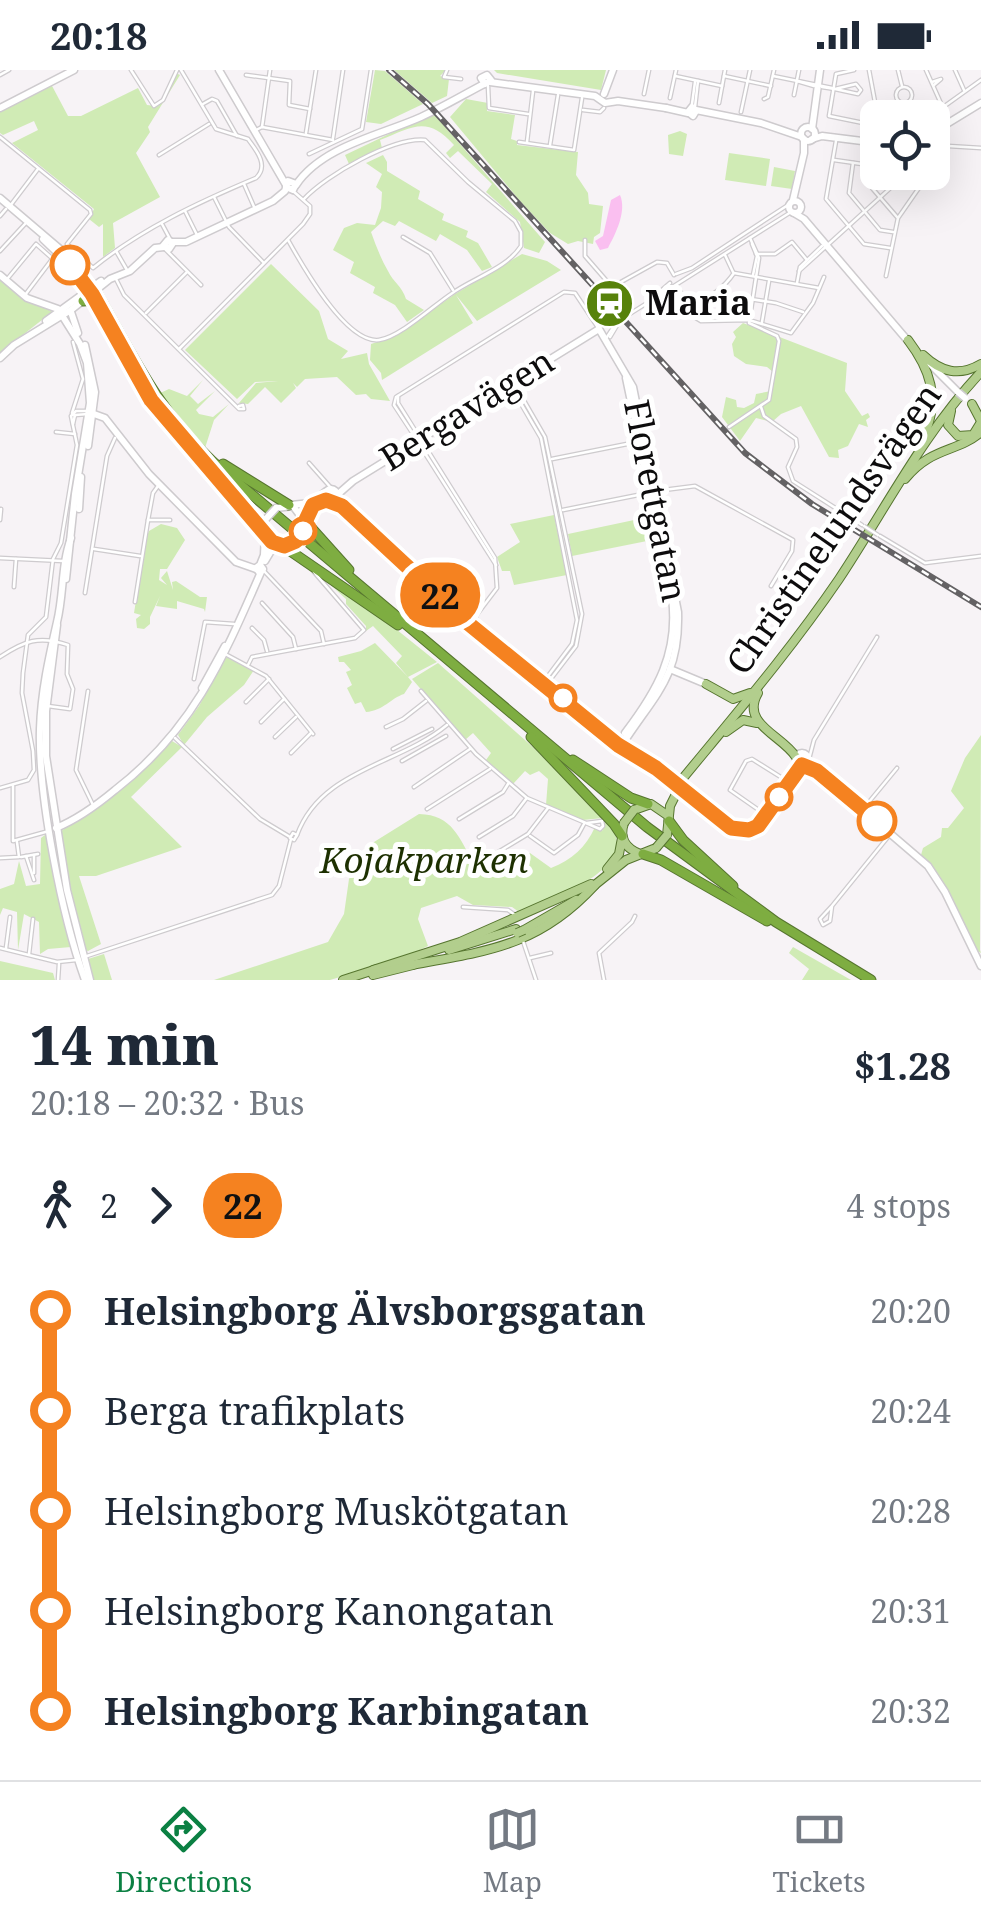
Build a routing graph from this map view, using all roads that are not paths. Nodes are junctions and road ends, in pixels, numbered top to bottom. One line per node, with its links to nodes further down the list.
1 (9, 70): 25 (street)
2 (74, 70): 58 (street)
3 (131, 70): 4 (street)
4 (179, 70): 57 (street)
5 (219, 70): 67 (street)
6 (270, 70): 29 (street)
7 (316, 70): 59 (street)
8 (344, 70): 73 (street)
9 (371, 70): 73 (street)
10 (448, 70): 30 (street)
11 (612, 70): 49 (street)
12 (649, 70): 44 (street)
13 (725, 70): 27 (street)
14 (750, 70): 35 (street)
15 (774, 70): 28 (street)
16 (799, 70): 34 (street)
17 (820, 70): 36 (street)
18 (854, 70): 23 (street)
19 (869, 70): 50 (street)
20 (898, 70): 39 (street)
21 (926, 70): 53 (street)
22 (955, 70): 42 (street)
23 (837, 72): 41 (street)
24 (675, 73): 33 (street); 47 (street)
25 (0, 74)
26 (246, 76): 29 (street)
27 (724, 76): 35 (street); 37 (street)
28 (773, 76): 34 (street); 38 (street)
29 (269, 78): 59 (street); 67 (street)
30 (461, 79)
31 (486, 79): 49 (street); 63 (street); 87 (street)
32 (981, 80): 42 (street)
33 (697, 81): 37 (street); 61 (street)
34 (797, 81): 36 (street); 45 (street)
35 (747, 82): 38 (street); 62 (street)
36 (817, 85): 41 (street); 68 (street)
37 (722, 86): 54 (street)
38 (770, 86): 48 (street)
39 (902, 86): 51 (street); 52 (street)
40 (506, 87): 63 (street)
41 (834, 89): 66 (street)
42 (964, 92): 55 (street)
43 (558, 94): 78 (street)
44 (644, 94)
45 (794, 95)
46 (582, 98): 60 (street)
47 (670, 98)
48 (764, 98)
49 (607, 99): 60 (street); 61 (street)
50 (875, 100)
51 (898, 100)
52 (909, 100)
53 (939, 100)
54 (719, 103)
55 (950, 103)
56 (981, 103): 65 (street)
57 (202, 105): 64 (street); 70 (street)
58 (0, 108)
59 (310, 109): 69 (street)
60 (580, 110): 78 (street)
61 (692, 110): 68 (street)
62 (741, 112)
63 (530, 114): 76 (street)
64 (211, 122): 70 (street); 81 (street)
65 (950, 122)
66 (860, 123)
67 (258, 129): 69 (street); 87 (street)
68 (808, 134): 71 (street); 95 (street)
69 (306, 135): 73 (street)
70 (236, 136): 86 (street)
71 (837, 138): 74 (street); 82 (street)
72 (1, 140): 85 (street)
73 (333, 141): 80 (street)
74 (860, 141)
75 (518, 142): 76 (street)
76 (527, 143): 78 (street)
77 (950, 146): 79 (street)
78 (550, 147)
79 (981, 148)
80 (309, 154)
81 (160, 155)
82 (833, 160): 83 (street); 103 (street)
83 (853, 163): 84 (street); 98 (street)
84 (860, 164)
85 (39, 168): 94 (street); 115 (street)
86 (244, 183): 91 (street); 97 (street)
87 (292, 186): 92 (street); 97 (street); 101 (street)
88 (874, 190): 93 (street)
89 (891, 190): 93 (street)
90 (917, 190): 99 (street)
91 (214, 196): 96 (street); 101 (street)
92 (304, 199): 110 (street); 137 (street)
93 (882, 199): 98 (street); 99 (street)
94 (4, 207): 102 (street); 136 (street)
95 (794, 207): 104 (street); 106 (street); 113 (street)
96 (185, 210): 100 (street); 107 (street)
97 (256, 210): 101 (street)
98 (866, 213): 103 (street); 105 (street)
99 (898, 218): 105 (street)
100 (161, 223): 112 (street); 115 (street)
101 (227, 224): 107 (street); 112 (street); 121 (street)
102 (24, 225): 116 (street); 119 (street)
103 (849, 226): 113 (street); 114 (street)
104 (749, 230): 106 (street); 109 (street); 125 (street)
105 (893, 232): 114 (street)
106 (756, 236): 109 (street)
107 (198, 237): 112 (street)
108 (403, 237): 137 (street)
109 (750, 238): 117 (street); 132 (street)
110 (288, 240): 121 (street); 137 (street)
111 (585, 240): 125 (street)
112 (169, 244): 122 (street); 123 (street)
113 (826, 245): 120 (street); 152 (street)
114 (890, 248): 127 (street)
115 (116, 250): 122 (street)
116 (0, 251)
117 (758, 254): 120 (street); 126 (street)
118 (725, 255): 124 (street)
119 (56, 257): 130 (street); 136 (street); 139 (street)
120 (807, 261): 133 (street)
121 (264, 263): 154 (street)
122 (127, 271): 128 (street); 136 (street)
123 (187, 272): 134 (street); 146 (street)
124 (734, 273): 126 (street); 138 (street)
125 (675, 274): 132 (street); 132 (street)
126 (755, 276): 131 (street); 140 (street)
127 (886, 276)
128 (114, 277): 136 (street); 146 (street)
129 (824, 277): 135 (street)
130 (3, 278): 139 (street)
131 (769, 279): 133 (street); 141 (street)
132 (674, 284): 143 (street); 150 (street)
133 (796, 284): 135 (street)
134 (201, 285)
135 (820, 289): 145 (street)
136 (93, 290): 144 (street); 159 (highway); 168 (highway)
137 (454, 291)
138 (716, 294): 140 (street); 143 (street)
139 (24, 296): 142 (street)
140 (753, 299): 141 (street); 148 (street)
141 (766, 302): 145 (street); 149 (street)
142 (45, 304): 144 (street); 147 (street)
143 (690, 308): 148 (street)
144 (64, 312): 147 (street); 151 (street); 164 (street); 164 (street)
145 (805, 313): 149 (street)
146 (145, 314): 154 (street)
147 (52, 317): 151 (street)
148 (749, 320): 149 (street); 163 (street)
149 (762, 322)
150 (606, 337): 160 (street, Bergavägen); 173 (street); 174 (street, Florettgatan)
151 (26, 338): 156 (street)
152 (908, 340): 155 (street); 177 (main road)
153 (73, 342): 164 (street)
154 (180, 348): 162 (street)
155 (916, 350): 157 (main road); 161 (street)
156 (0, 358)
157 (981, 364)
158 (981, 374): 161 (main road, Christinelundsvägen); 177 (main road, Christinelundsvägen)
159 (145, 382): 182 (highway); 206 (highway)
160 (511, 383): 173 (street, Bergavägen); 175 (street)
161 (966, 395): 165 (main road); 166 (main road); 166 (main road); 179 (main road, Christinelundsvägen)
162 (239, 406)
163 (761, 407): 167 (street); 193 (street, bridge)
164 (79, 411): 171 (street); 172 (street); 186 (street); 186 (street)
165 (981, 412)
166 (981, 422)
167 (729, 427)
168 (174, 430): 190 (highway); 209 (highway)
169 (56, 432): 171 (street)
170 (981, 432): 179 (main road)
171 (76, 434): 197 (street)
172 (118, 434): 178 (street); 192 (street)
173 (419, 440): 181 (street, Bergavägen); 207 (street)
174 (642, 440): 175 (street); 180 (street, Florettgatan)
175 (548, 460): 184 (street)
176 (309, 463): 181 (street)
177 (909, 465): 221 (main road, Christinelundsvägen)
178 (159, 484): 187 (street); 199 (street)
179 (896, 490): 221 (main road, Christinelundsvägen)
180 (653, 492): 184 (street); 201 (street); 220 (street, Florettgatan)
181 (331, 494): 182 (street, Bergavägen); 189 (street, Bergavägen); 207 (street)
182 (290, 505): 189 (street); 190 (street, bridge)
183 (1, 509): 185 (street)
184 (558, 511): 224 (street)
185 (0, 520)
186 (74, 520): 198 (street)
187 (148, 520): 188 (street); 194 (street)
188 (170, 520)
189 (304, 523): 191 (street, bridge); 206 (highway)
190 (265, 528): 191 (street); 199 (street)
191 (287, 547): 199 (street); 209 (highway); 214 (street)
192 (92, 549): 194 (street); 203 (street)
193 (981, 556)
194 (142, 557): 204 (street)
195 (0, 558): 196 (street)
196 (16, 559): 197 (street); 200 (street)
197 (53, 560): 198 (street); 212 (street)
198 (67, 562): 202 (street); 202 (street)
199 (258, 568): 208 (street); 214 (street)
200 (14, 586)
201 (771, 586)
202 (62, 592): 213 (street)
203 (85, 593)
204 (135, 602)
205 (262, 603): 215 (street)
206 (390, 611): 233 (highway)
207 (472, 621): 224 (street)
208 (237, 625): 216 (street); 222 (street)
209 (398, 625): 245 (highway)
210 (252, 628): 217 (street)
211 (876, 637): 254 (street)
212 (28, 641): 213 (street); 218 (street); 260 (street)
213 (54, 641): 232 (street); 232 (street)
214 (324, 644): 215 (street)
215 (296, 649): 217 (street)
216 (223, 653): 219 (street); 240 (street)
217 (268, 654): 219 (street)
218 (0, 657)
219 (248, 665): 223 (street)
220 (668, 669): 225 (street); 248 (street, Florettgatan)
221 (768, 676): 228 (main road); 237 (main road); 246 (main road, Christinelundsvägen); 250 (main road, Christinelundsvägen)
222 (194, 679)
223 (269, 679): 229 (street); 231 (street)
224 (546, 680): 248 (street)
225 (706, 684): 228 (main road)
226 (88, 692): 266 (street)
227 (421, 692): 230 (street)
228 (725, 695): 250 (main road)
229 (284, 699): 234 (street); 235 (street)
230 (427, 700): 236 (street); 238 (street)
231 (246, 702)
232 (44, 706): 273 (street)
233 (510, 714): 265 (highway); 290 (highway)
234 (298, 715): 243 (street); 253 (street)
235 (261, 722)
236 (448, 724): 241 (street); 251 (street)
237 (762, 726): 246 (main road); 254 (main road)
238 (386, 727)
239 (432, 729): 244 (street)
240 (171, 735): 266 (street); 276 (street)
241 (435, 735): 247 (street); 249 (street)
242 (446, 736): 247 (street)
243 (275, 737)
244 (418, 738): 249 (street); 252 (street)
245 (531, 738): 278 (highway); 290 (highway)
246 (720, 739): 262 (main road, Christinelundsvägen)
247 (438, 740): 255 (street)
248 (621, 742): 270 (street)
249 (421, 744): 276 (street)
250 (711, 744): 262 (main road, Christinelundsvägen)
251 (472, 748): 256 (street); 261 (street)
252 (393, 749)
253 (291, 753)
254 (802, 756): 258 (street); 269 (street)
255 (402, 761)
256 (492, 768): 259 (street); 268 (street)
257 (897, 768): 269 (street)
258 (790, 779): 270 (street); 270 (street)
259 (509, 783): 264 (street); 271 (street)
260 (13, 784): 263 (street); 279 (street)
261 (414, 787)
262 (679, 787): 265 (main road, Christinelundsvägen); 272 (main road, Christinelundsvägen)
263 (0, 788)
264 (528, 798): 267 (street); 277 (street)
265 (649, 804): 272 (main road); 278 (main road, bridge)
266 (94, 806): 273 (street)
267 (548, 808): 275 (street); 275 (street)
268 (428, 809)
269 (863, 810): 274 (street)
270 (765, 818)
271 (459, 819)
272 (668, 820): 280 (main road, bridge); 290 (highway)
273 (54, 829): 279 (street); 298 (street)
274 (892, 833): 286 (street); 300 (street)
275 (528, 834): 283 (street)
276 (293, 835): 298 (street)
277 (479, 837)
278 (622, 837): 280 (main road); 285 (main road)
279 (17, 841): 282 (street)
280 (642, 854): 285 (main road); 290 (highway)
281 (26, 856): 281 (street); 282 (street)
282 (19, 857): 284 (street)
283 (490, 857)
284 (0, 858)
285 (593, 885): 291 (main road); 293 (main road)
286 (832, 906)
287 (463, 907): 291 (street)
288 (634, 916): 307 (street)
289 (10, 917): 294 (street)
290 (764, 917): 308 (highway); 309 (highway)
291 (516, 918): 293 (street); 301 (main road)
292 (33, 919): 296 (street)
293 (521, 932): 297 (street); 301 (main road); 305 (main road)
294 (3, 949): 296 (street)
295 (550, 953): 297 (street)
296 (28, 955): 299 (street)
297 (529, 958): 306 (street)
298 (80, 959): 299 (street); 303 (street)
299 (59, 962): 302 (street)
300 (981, 966)
301 (374, 970): 304 (main road)
302 (58, 980)
303 (87, 980)
304 (343, 980)
305 (357, 980)
306 (536, 980)
307 (604, 980)
308 (861, 980)
309 (871, 980)

